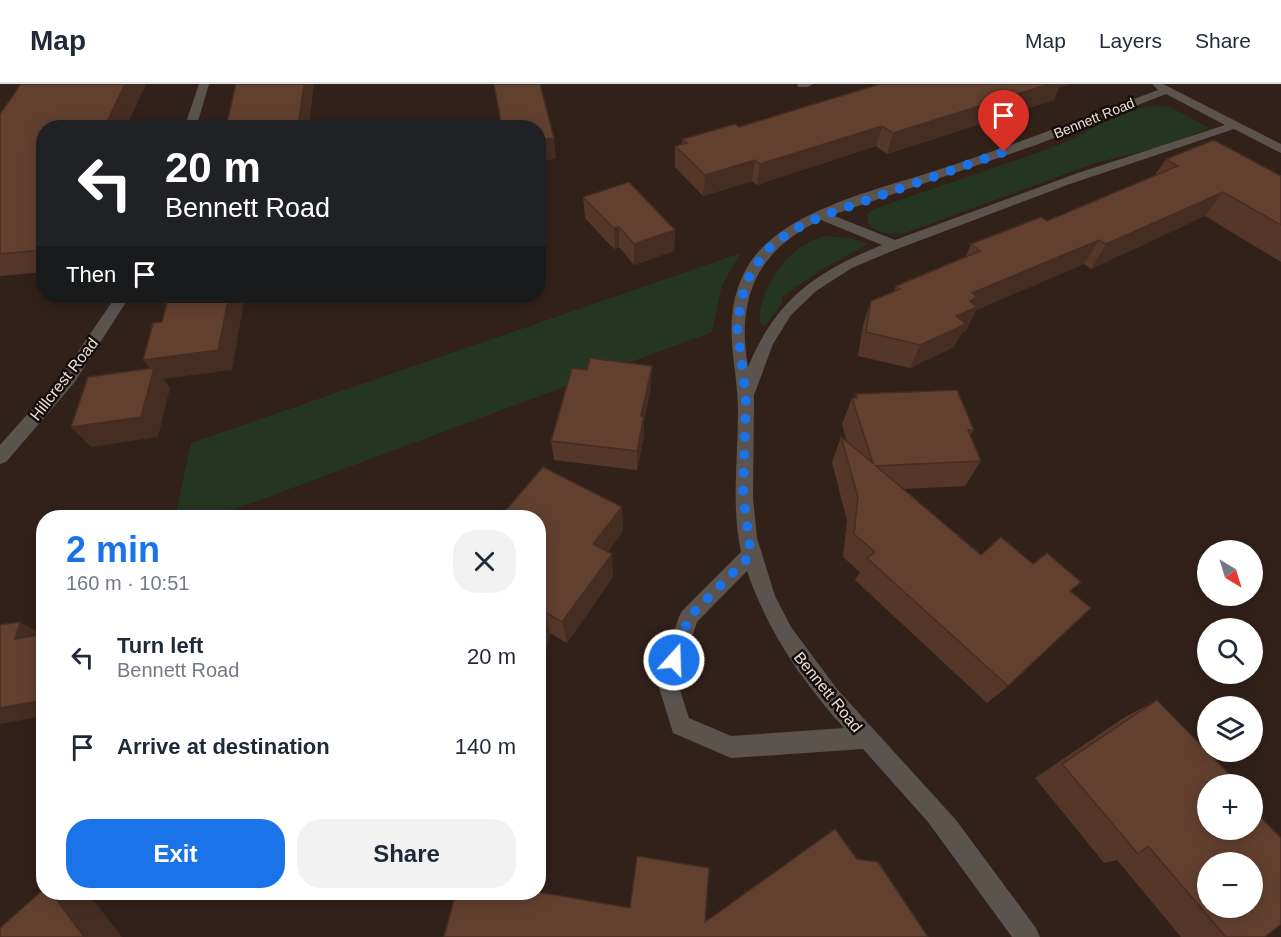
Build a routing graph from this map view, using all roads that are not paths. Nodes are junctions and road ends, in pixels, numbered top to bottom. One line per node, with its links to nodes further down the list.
1 (204, 84): 4 (street)
2 (1155, 84): 3 (street)
3 (1167, 90): 5 (street); 7 (street, Bennett Road)
4 (193, 120)
5 (1235, 125): 6 (street); 8 (street, Bennett Road)
6 (1281, 149)
7 (822, 216): 8 (street); 10 (street, Bennett Road)
8 (895, 245): 10 (street, Bennett Road)
9 (120, 303): 11 (street, Hillcrest Road)
10 (746, 398): 12 (street, Bennett Road)
11 (0, 457)
12 (751, 555): 13 (street, Bennett Road); 13 (street)
13 (865, 738): 14 (street, Bennett Road)
14 (1027, 937)

